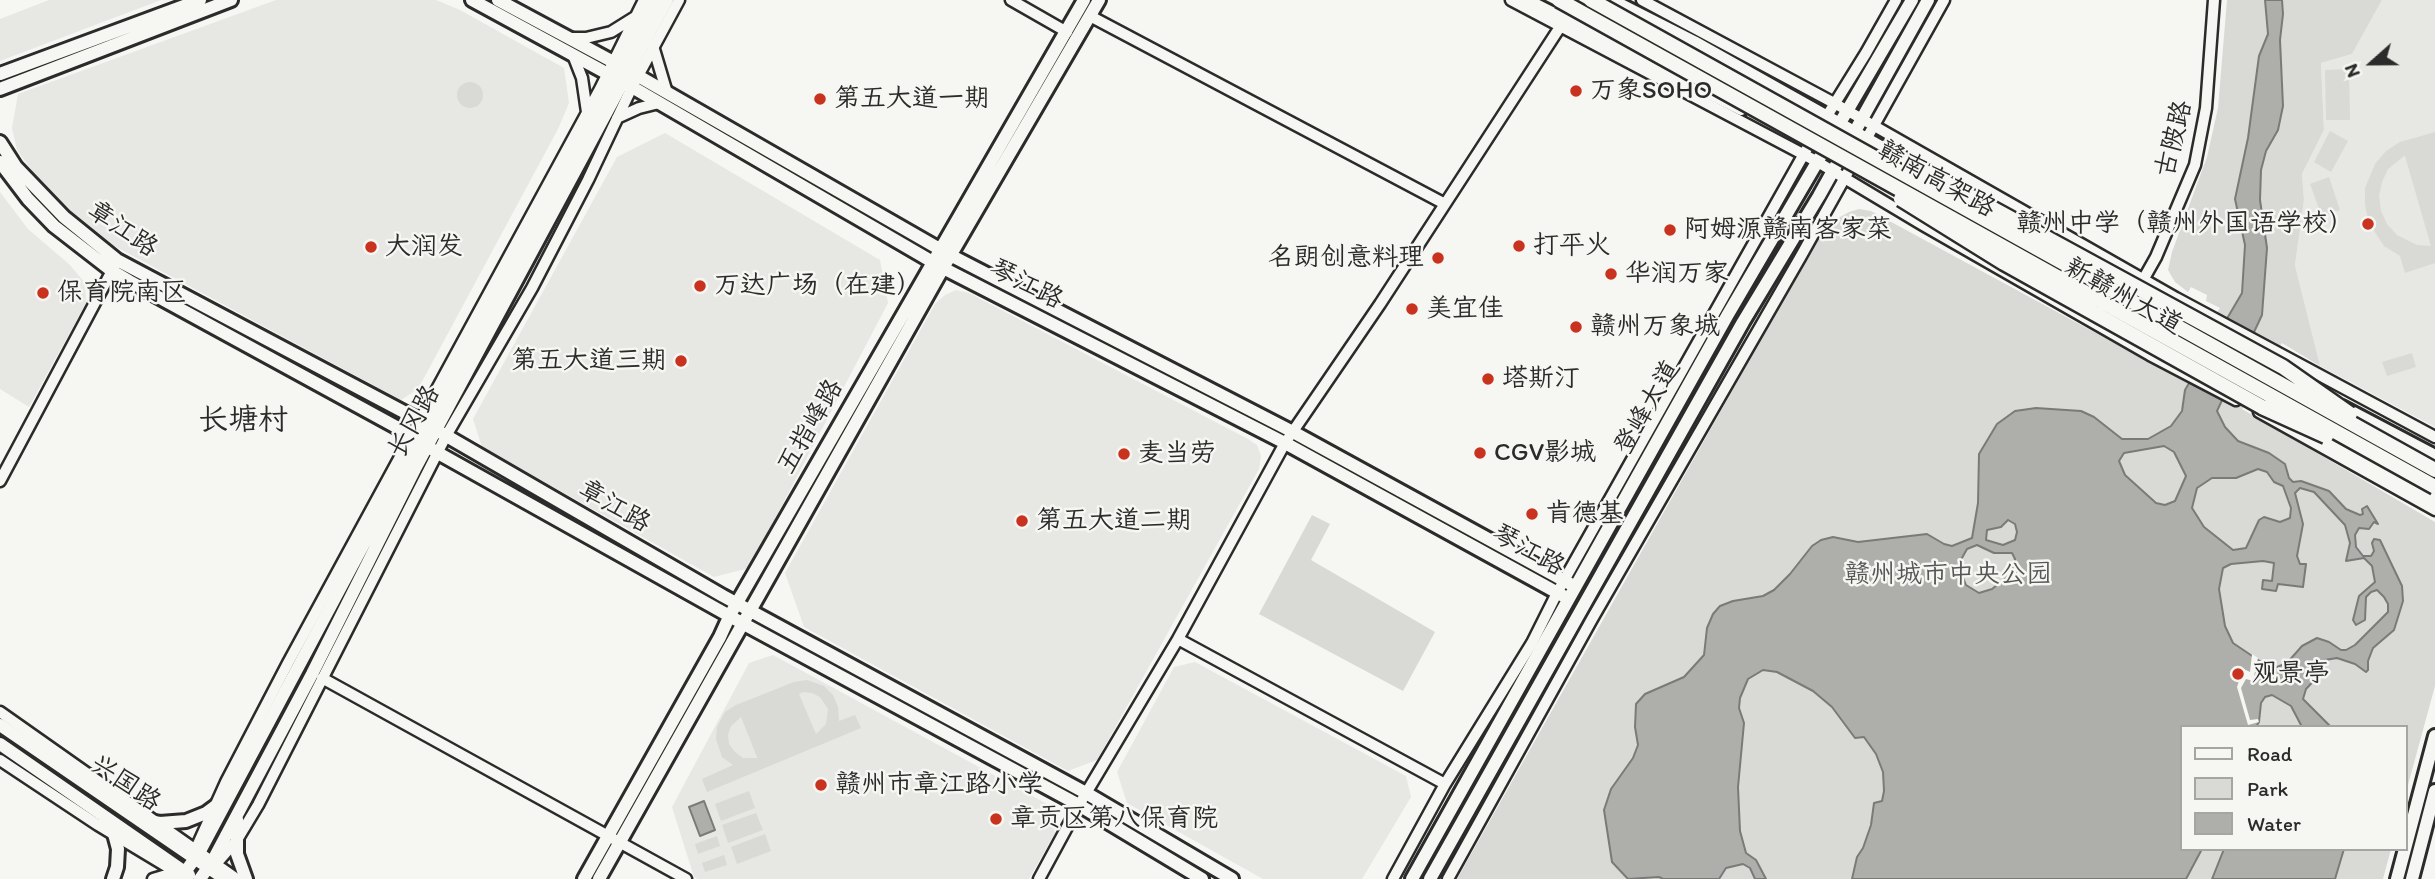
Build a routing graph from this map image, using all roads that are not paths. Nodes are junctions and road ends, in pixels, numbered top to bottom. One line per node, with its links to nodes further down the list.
1 (200, 0): 33 (main road)
2 (231, 0): 36 (main road)
3 (472, 0): 31 (main road, 琴江路)
4 (498, 0): 28 (main road, 琴江路)
5 (644, 0): 25 (street)
6 (654, 0): 34 (main road, 长冈路)
7 (667, 0): 34 (main road, 长冈路)
8 (679, 0): 30 (street)
9 (1011, 0): 27 (street)
10 (1084, 0): 27 (main road, 五指峰路)
11 (1098, 0): 24 (main road, 五指峰路)
12 (1511, 0): 26 (street)
13 (1526, 0): 35 (main road, 新赣州大道)
14 (1559, 0): 68 (highway, 赣南高架路, bridge)
15 (1591, 0): 68 (highway, 赣南高架路, bridge)
16 (1611, 0): 29 (main road, 新赣州大道)
17 (1642, 0): 23 (street)
18 (1896, 0): 38 (street)
19 (1912, 0): 39 (main road, 登峰大道)
20 (1928, 0): 43 (main road, 登峰大道)
21 (1944, 0): 45 (street)
22 (2214, 0): 60 (street, 古陂路)
23 (1654, 6): 29 (street); 38 (street)
24 (1090, 16): 56 (street); 57 (main road, 五指峰路)
25 (636, 17): 28 (street); 34 (street)
26 (1560, 27): 32 (street); 56 (street)
27 (1067, 32): 57 (main road, 五指峰路)
28 (569, 38): 34 (main road, 琴江路)
29 (1694, 42): 42 (main road, 新赣州大道)
30 (653, 46): 34 (street); 37 (street)
31 (573, 55): 34 (main road, 琴江路); 40 (street)
32 (1633, 63): 35 (street); 49 (street)
33 (0, 74)
34 (622, 74): 37 (main road, 琴江路); 40 (street); 41 (street); 62 (main road, 长冈路)
35 (1682, 78): 49 (main road, 新赣州大道)
36 (0, 89)
37 (663, 98): 41 (street); 57 (main road, 琴江路); 58 (main road, 琴江路)
38 (1834, 103): 39 (street); 42 (street)
39 (1847, 111): 43 (street); 44 (main road, 登峰大道)
40 (587, 112): 62 (street)
41 (617, 118): 62 (street)
42 (1825, 118): 44 (main road, 新赣州大道); 49 (street)
43 (1860, 118): 45 (street); 46 (main road, 登峰大道)
44 (1839, 125): 46 (main road, 新赣州大道); 50 (main road, 登峰大道)
45 (1873, 126): 47 (street); 60 (street)
46 (1852, 133): 47 (main road, 新赣州大道); 53 (main road, 登峰大道)
47 (1865, 139): 52 (main road, 新赣州大道); 54 (street)
48 (0, 142): 59 (main road, 章江路)
49 (1806, 150): 50 (main road, 新赣州大道); 74 (street)
50 (1819, 157): 53 (main road, 新赣州大道); 74 (main road, 登峰大道)
51 (0, 162): 59 (main road, 章江路)
52 (1909, 163): 67 (main road, 新赣州大道); 68 (highway, bridge)
53 (1834, 165): 54 (main road, 新赣州大道); 118 (main road, 登峰大道)
54 (1846, 172): 55 (main road, 新赣州大道); 61 (street); 119 (street)
55 (1891, 192): 61 (main road, 新赣州大道); 68 (highway, bridge)
56 (1445, 204): 63 (street)
57 (945, 252): 58 (main road, 五指峰路); 63 (main road, 琴江路)
58 (937, 264): 65 (main road, 琴江路); 76 (main road, 五指峰路); 77 (main road, 五指峰路)
59 (115, 265): 62 (main road, 章江路); 66 (main road, 章江路); 70 (street)
60 (2143, 280): 64 (street)
61 (2262, 407): 72 (main road, 新赣州大道); 73 (street)
62 (432, 428): 66 (main road, 长冈路); 66 (street); 76 (main road, 章江路)
63 (1293, 432): 65 (street); 74 (main road, 琴江路)
64 (2435, 437)
65 (1285, 443): 75 (main road, 琴江路); 79 (street)
66 (423, 444): 76 (main road, 章江路); 80 (street); 90 (main road, 长冈路); 92 (street); 93 (main road, 长冈路)
67 (2435, 456)
68 (2410, 465): 69 (highway, 赣南高架路, bridge); 71 (highway, 赣南高架路, bridge)
69 (2435, 470)
70 (0, 481)
71 (2435, 486)
72 (2435, 500)
73 (2435, 510)
74 (1569, 583): 75 (main road, 登峰大道)
75 (1562, 596): 87 (street); 117 (main road, 登峰大道)
76 (733, 609): 77 (main road, 章江路); 78 (main road, 章江路); 98 (main road, 五指峰路)
77 (750, 610): 78 (main road, 五指峰路); 89 (main road, 章江路)
78 (742, 623): 91 (main road, 章江路); 100 (main road, 五指峰路)
79 (1178, 639): 87 (street); 89 (street)
80 (322, 677): 98 (street); 99 (street)
81 (0, 712): 96 (street)
82 (0, 726): 95 (main road, 兴国路)
83 (2435, 736): 86 (main road)
84 (0, 744): 94 (main road, 兴国路)
85 (0, 760): 97 (street)
86 (2431, 768): 101 (main road)
87 (1445, 784): 116 (street)
88 (2435, 791): 121 (main road)
89 (1086, 793): 91 (street); 115 (main road, 章江路)
90 (230, 794): 92 (main road); 103 (main road, 长冈路)
91 (1079, 805): 113 (street); 114 (main road, 章江路)
92 (213, 809): 96 (main road); 103 (street)
93 (238, 811): 99 (main road); 104 (main road, 长冈路)
94 (100, 813): 97 (main road); 104 (main road, 兴国路)
95 (134, 817): 96 (main road); 103 (main road, 兴国路)
96 (158, 823): 103 (street)
97 (114, 835): 104 (street); 105 (main road)
98 (607, 837): 100 (street); 110 (main road, 五指峰路)
99 (237, 839): 104 (street); 109 (main road)
100 (620, 843): 111 (main road, 五指峰路); 112 (street)
101 (2407, 843)
102 (2404, 851): 120 (main road)
103 (195, 855): 104 (main road, 长冈路); 104 (street)
104 (194, 873): 106 (street); 107 (main road, 兴国路); 108 (street)
105 (113, 879)
106 (153, 879)
107 (225, 879)
108 (237, 879)
109 (246, 879)
110 (583, 879)
111 (599, 879)
112 (686, 879)
113 (1040, 879)
114 (1202, 879)
115 (1232, 879)
116 (1393, 879)
117 (1412, 879)
118 (1430, 879)
119 (1448, 879)
120 (2397, 879)
121 (2412, 879)

